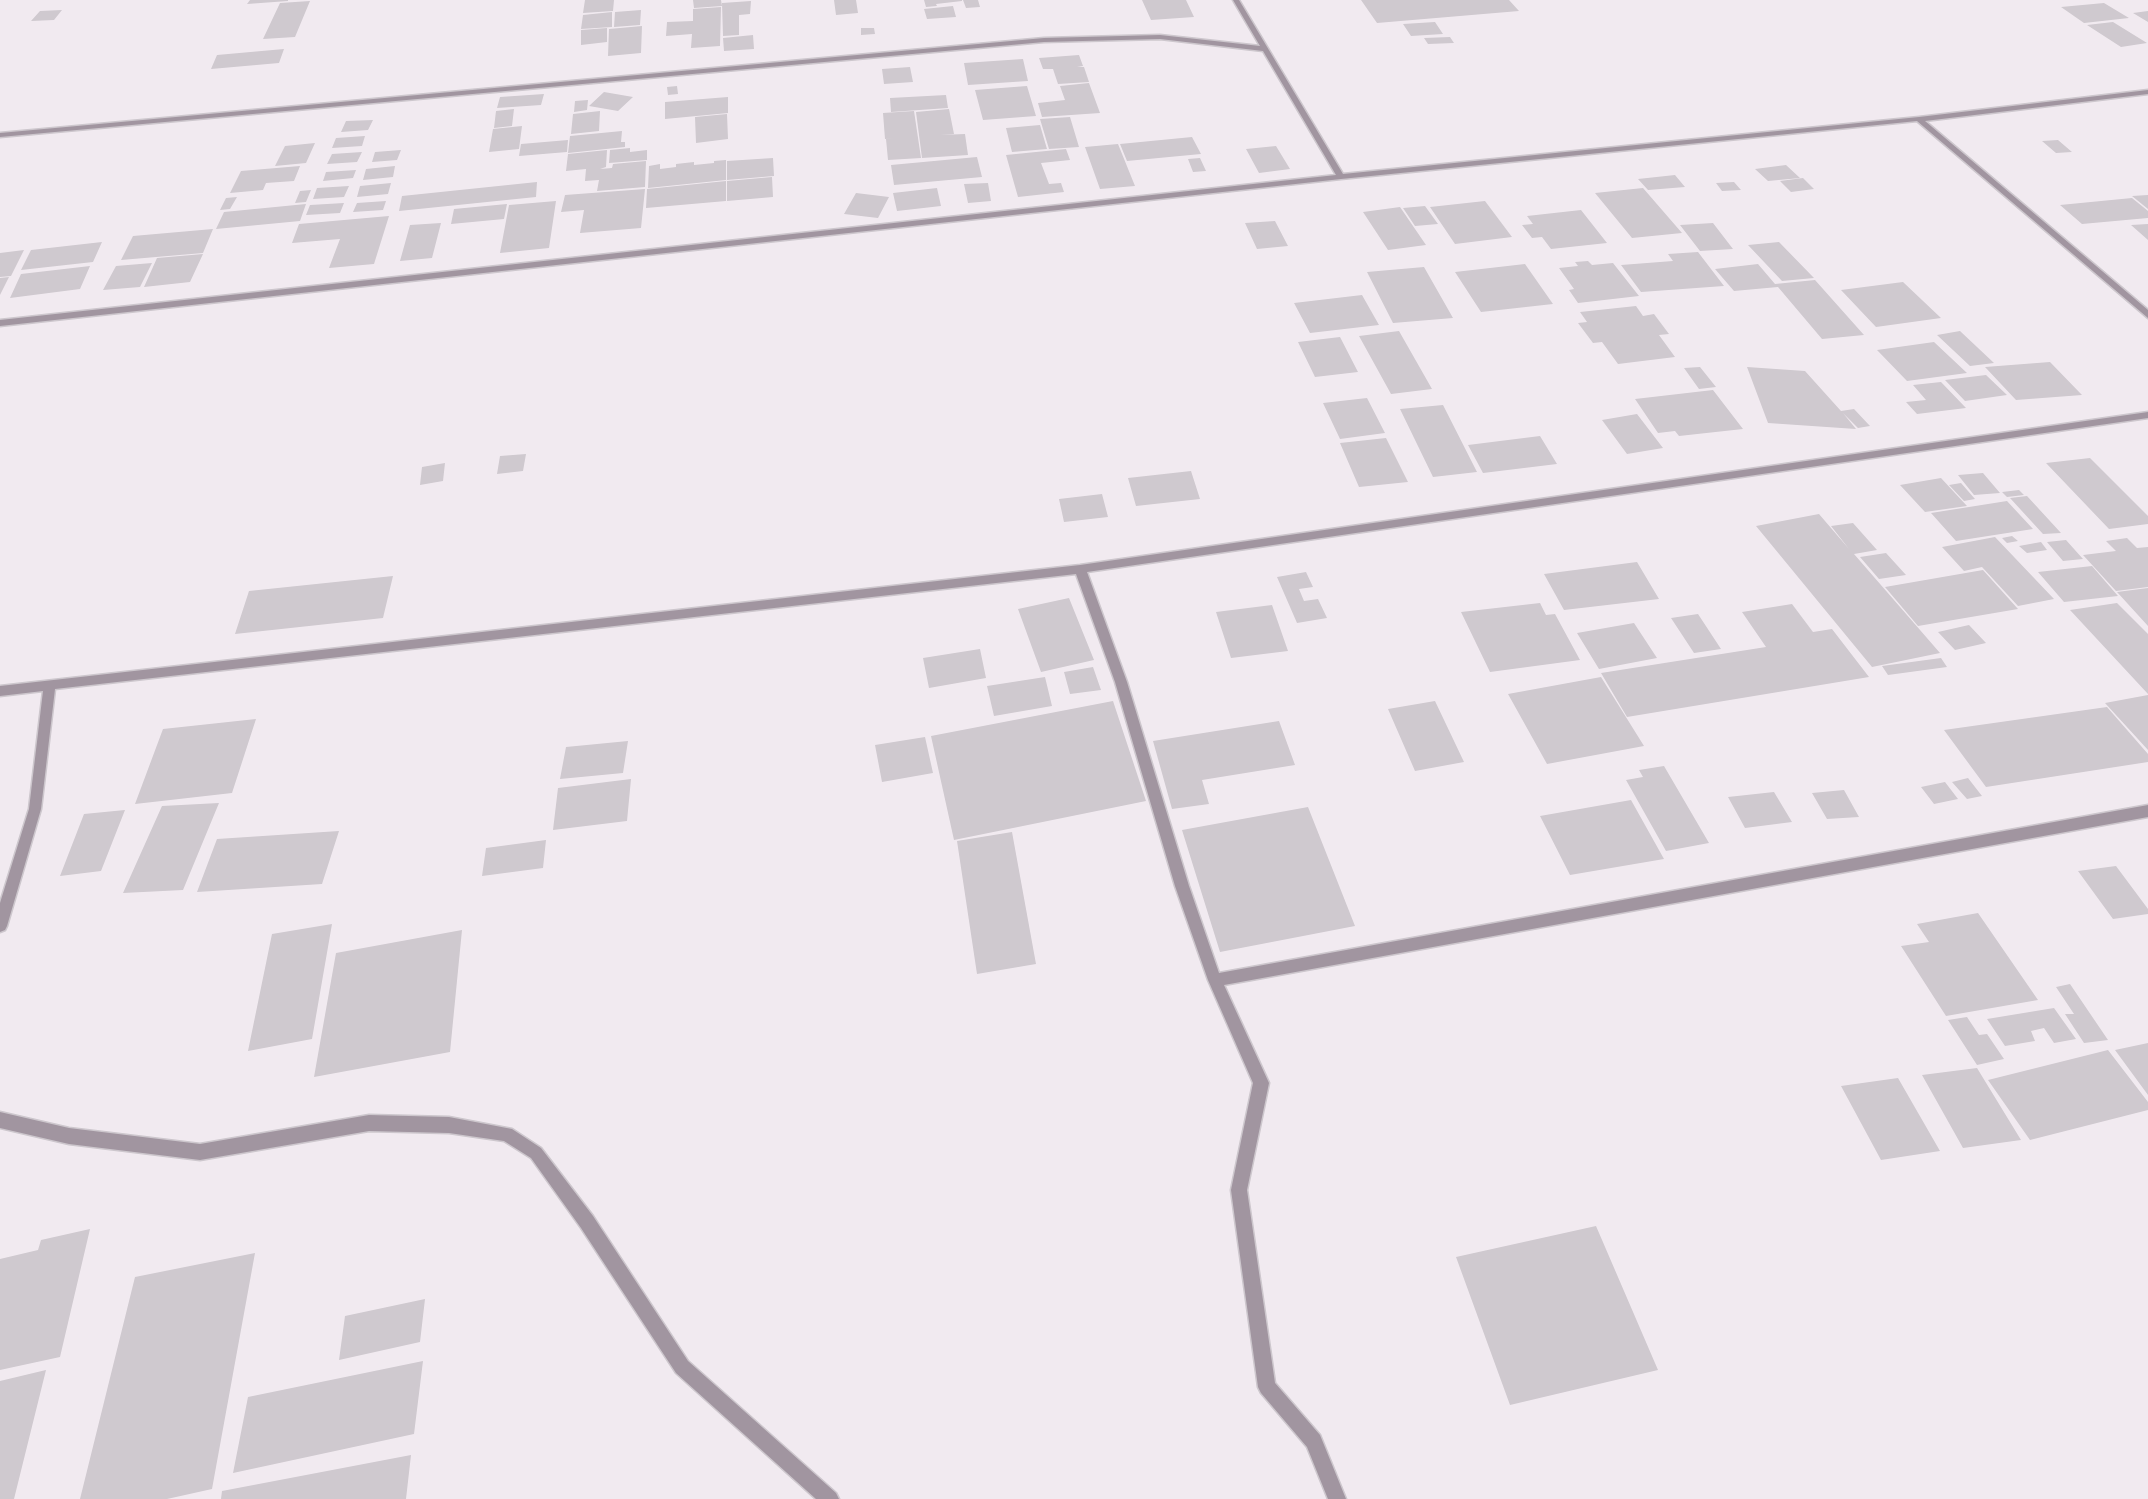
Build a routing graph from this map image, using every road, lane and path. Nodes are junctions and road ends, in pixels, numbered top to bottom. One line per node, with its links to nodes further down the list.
1 (1236, 0): 2 (street)
2 (1265, 49): 5 (street); 6 (street)
3 (2148, 92): 4 (street)
4 (1919, 119): 6 (street); 7 (street)
5 (0, 135)
6 (1341, 178): 8 (street)
7 (2148, 315)
8 (0, 323)
9 (2148, 415): 10 (street)
10 (1080, 570): 11 (street); 15 (street)
11 (50, 685): 12 (street); 14 (street)
12 (0, 691)
13 (2148, 810): 15 (street)
14 (0, 926)
15 (1215, 980): 18 (street)
16 (0, 1120): 17 (street)
17 (830, 1499)
18 (1337, 1499)

